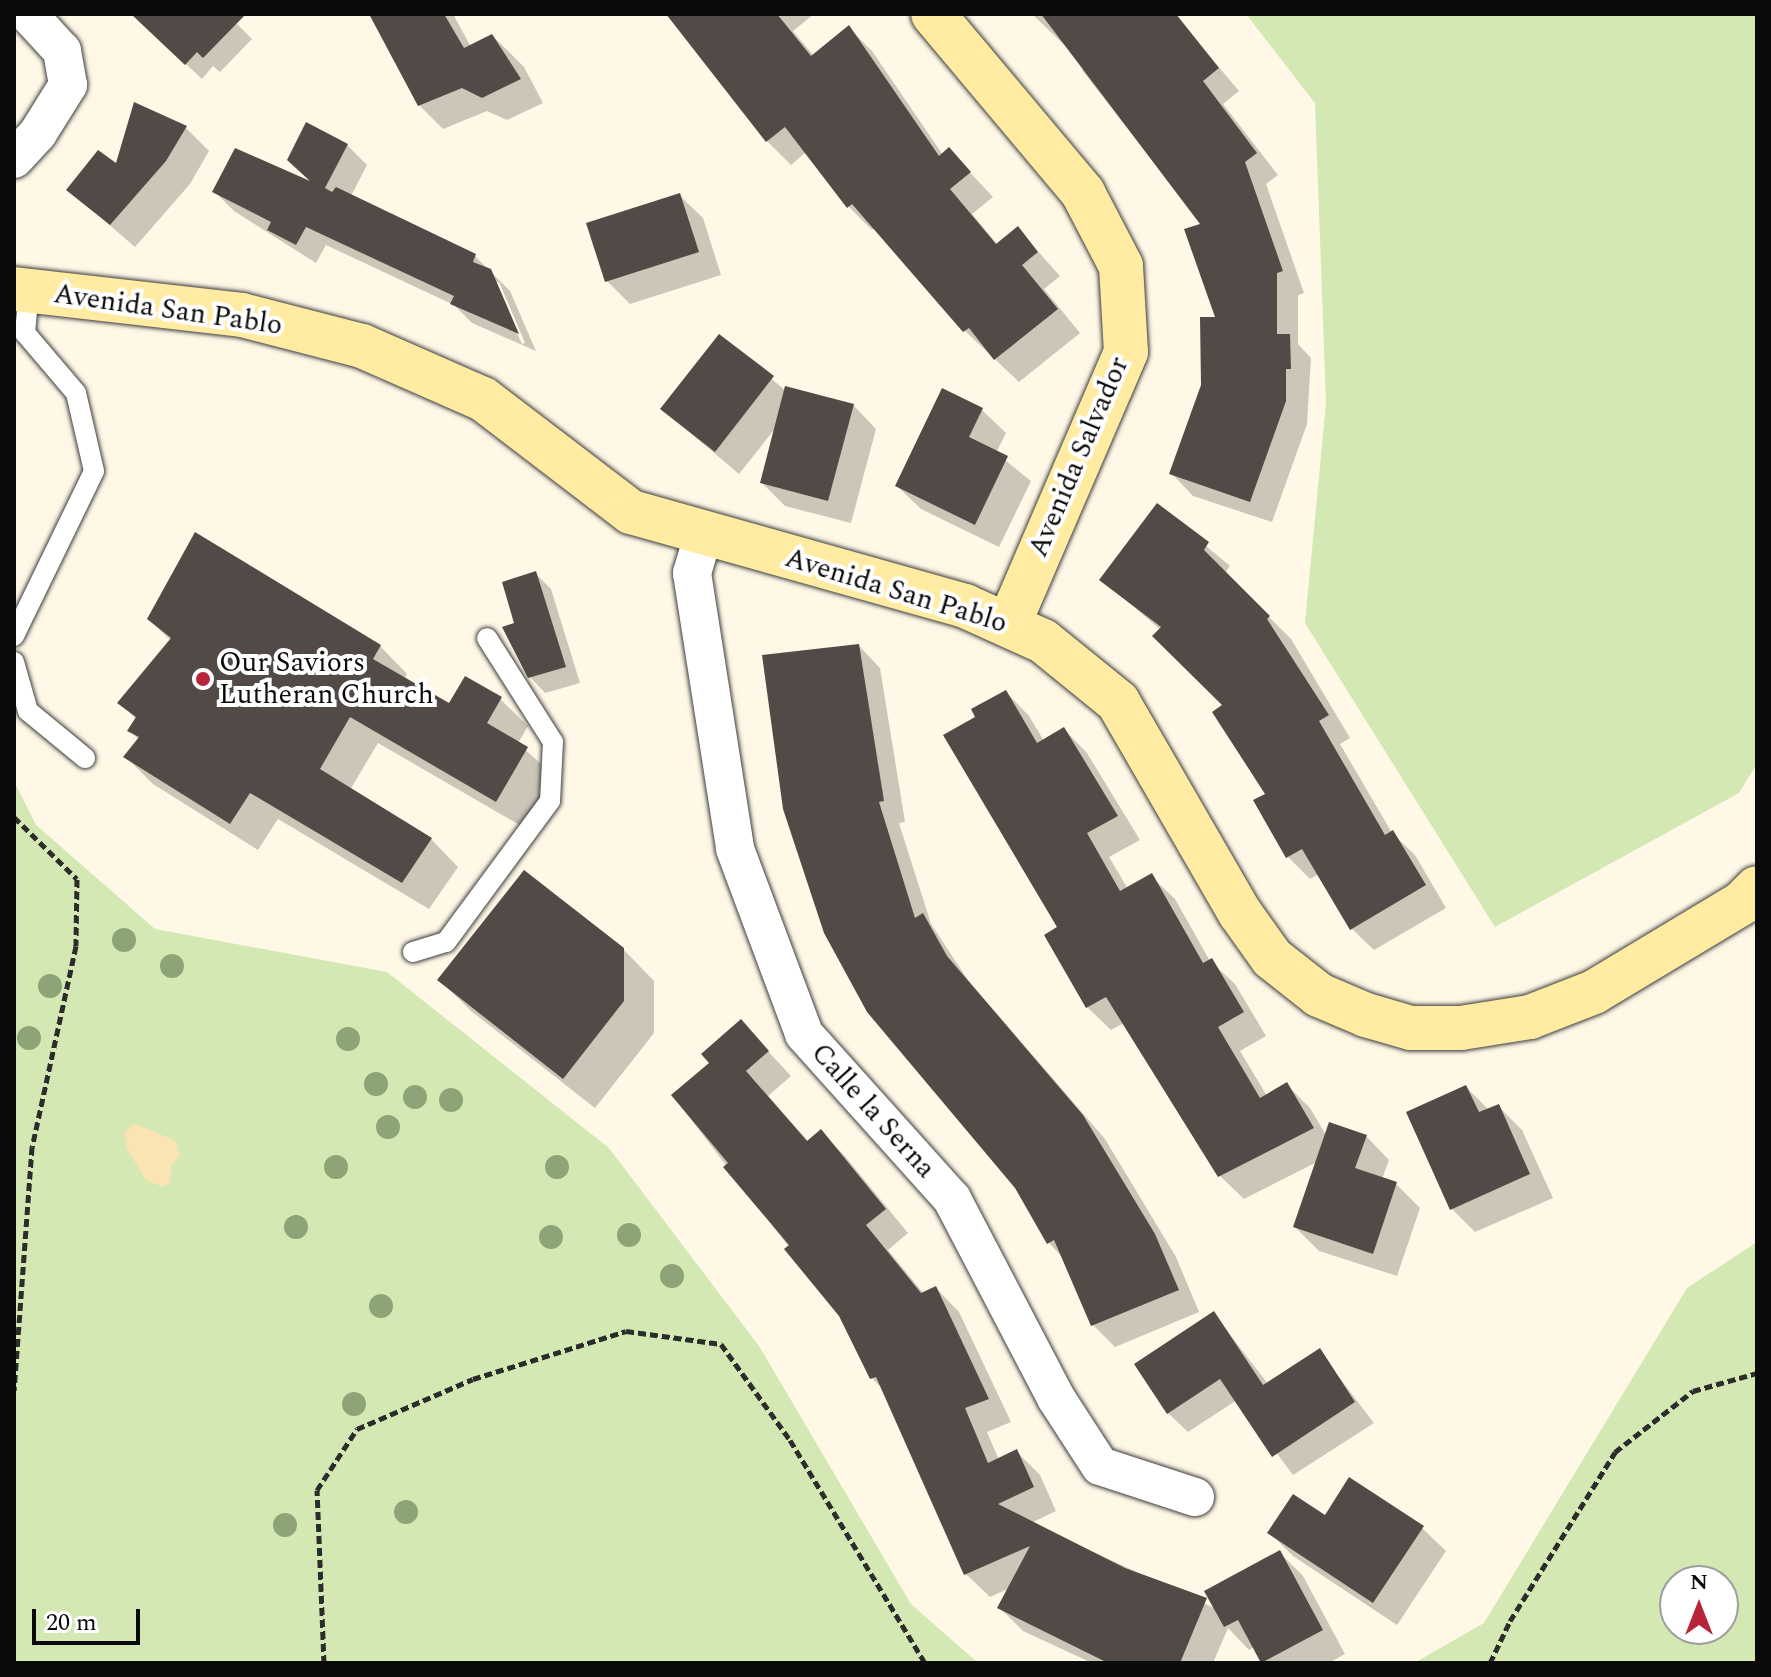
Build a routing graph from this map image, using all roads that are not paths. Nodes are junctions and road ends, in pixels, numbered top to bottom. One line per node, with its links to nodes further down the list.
1 (28, 14): 3 (street)
2 (933, 14): 6 (street, Avenida Salvador)
3 (14, 159)
4 (21, 290): 5 (street, Avenida San Pablo); 7 (lane)
5 (704, 533): 6 (street, Avenida San Pablo); 13 (street, Calle la Serna)
6 (1009, 624): 11 (street, Avenida San Pablo)
7 (14, 636)
8 (487, 638): 12 (lane)
9 (14, 662): 10 (lane)
10 (85, 758)
11 (1757, 888)
12 (413, 952)
13 (1195, 1497)

